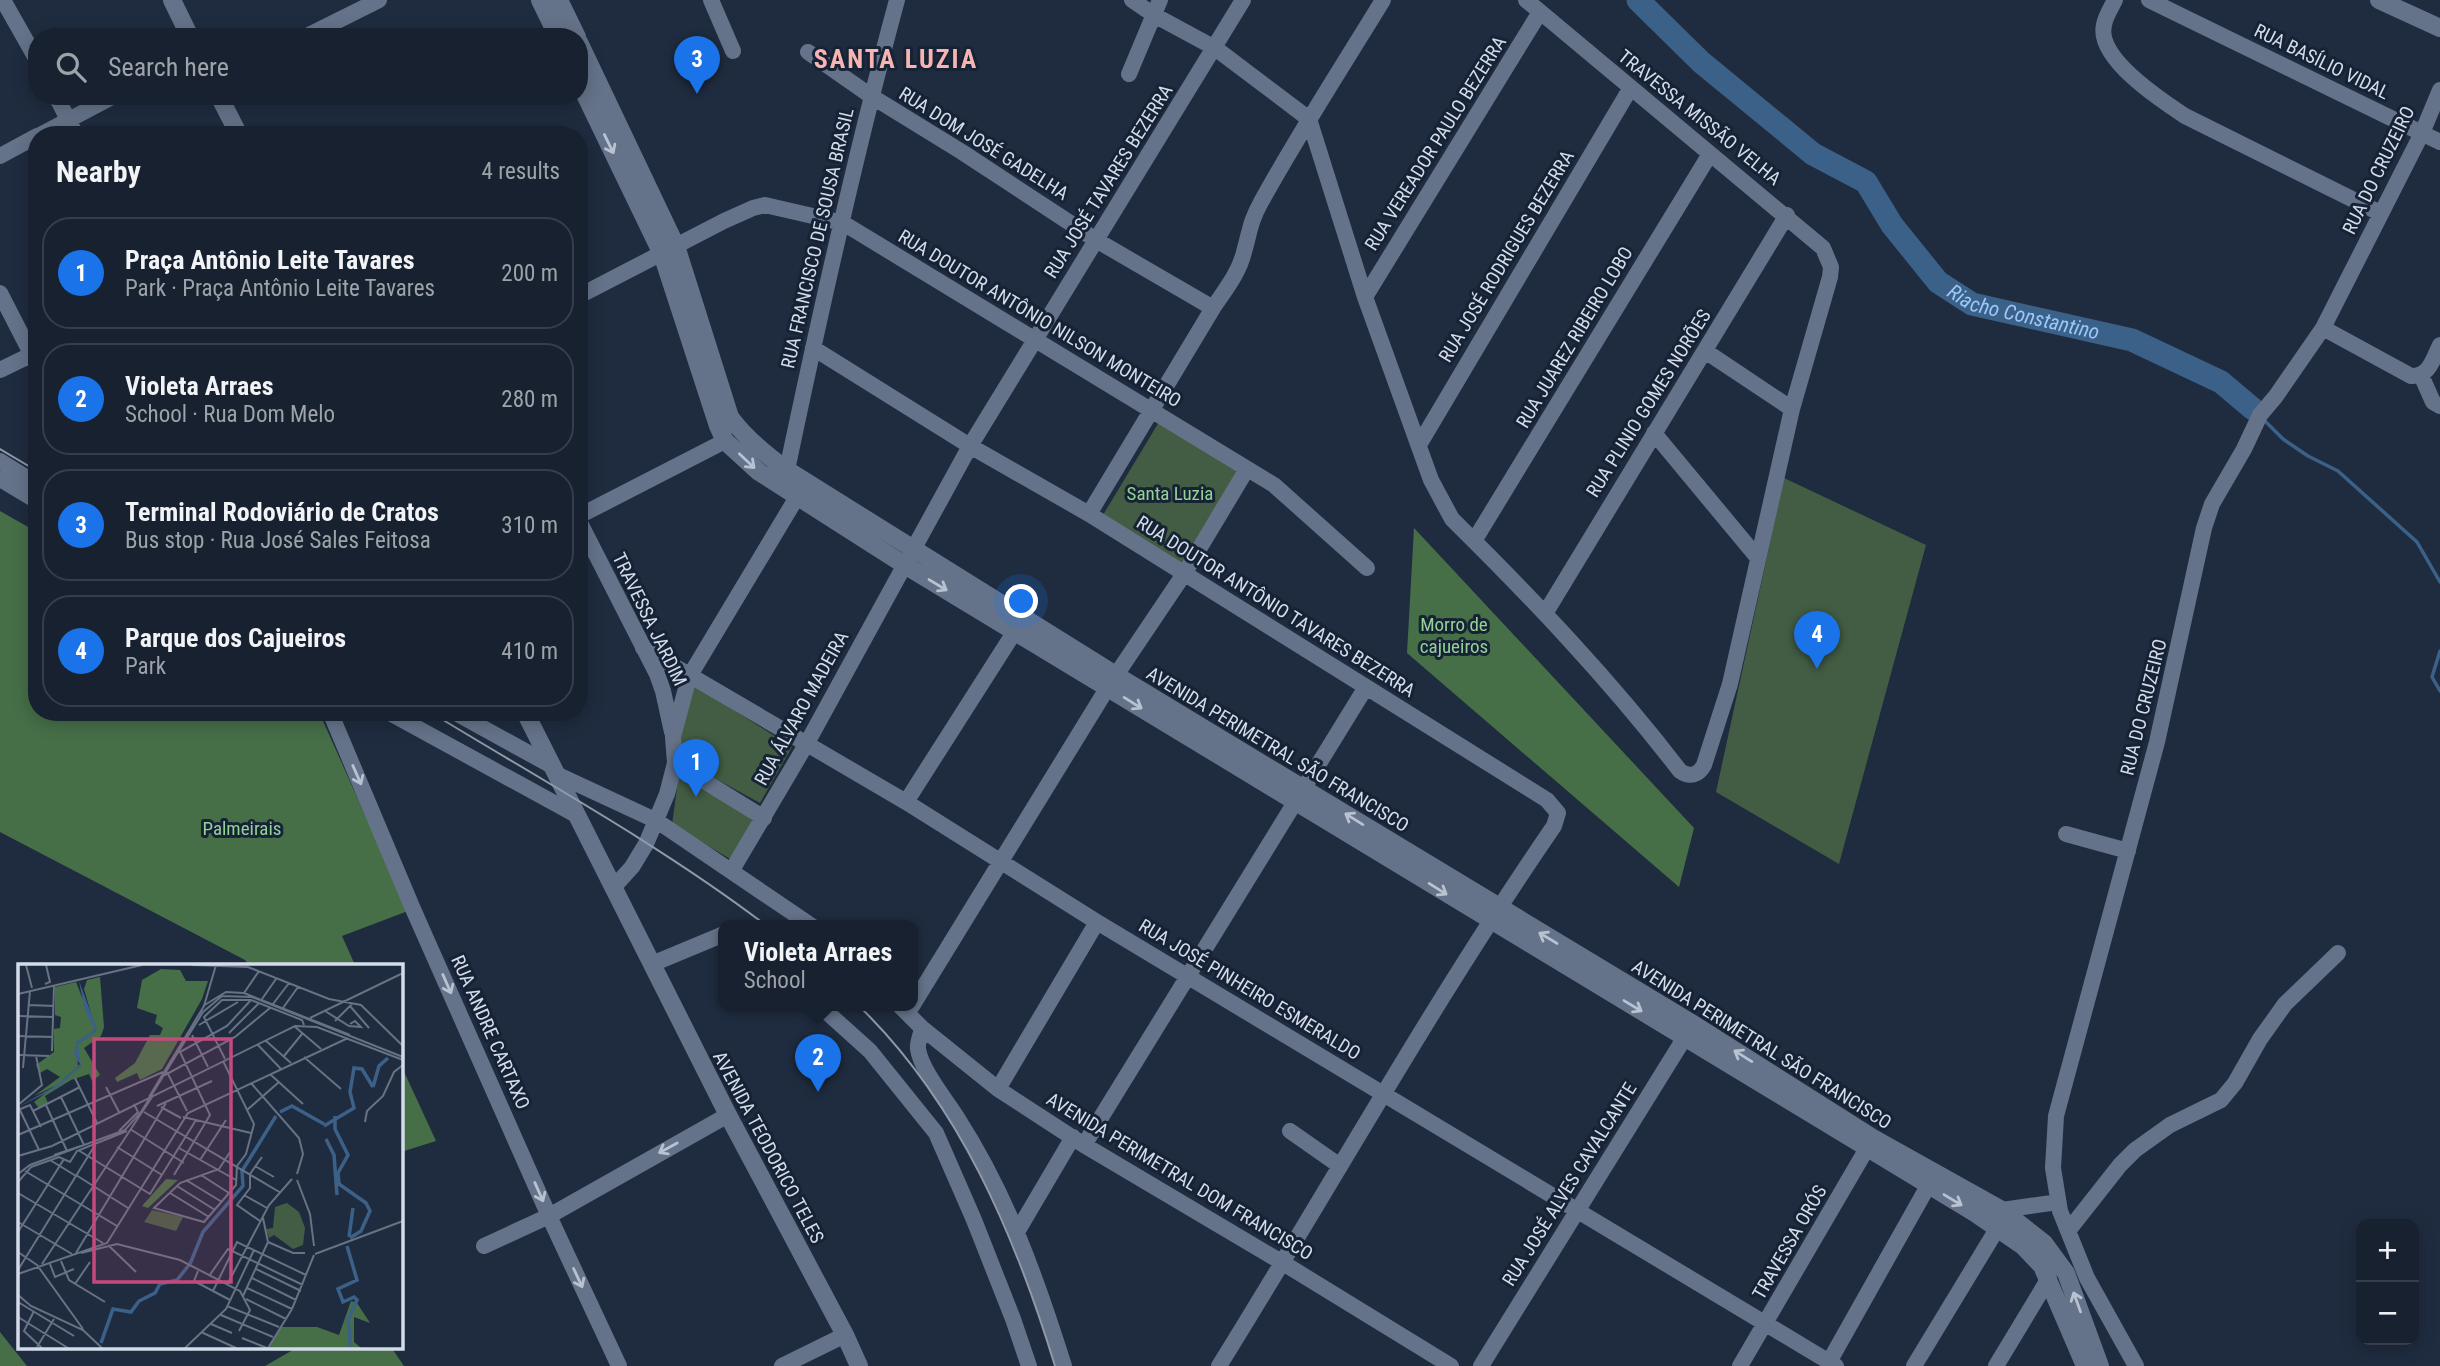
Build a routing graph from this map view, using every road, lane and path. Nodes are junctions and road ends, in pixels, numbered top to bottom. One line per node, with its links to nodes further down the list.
1 (3, 0): 22 (street)
2 (172, 0): 17 (main road)
3 (379, 0): 18 (street)
4 (540, 0): 19 (main road)
5 (559, 0): 20 (main road)
6 (711, 0): 24 (street)
7 (897, 0): 30 (street, RUA FRANCISCO DE SOUSA BRASIL)
8 (1132, 0): 15 (street)
9 (1242, 0): 23 (street, RUA JOSÉ TAVARES BEZERRA)
10 (1383, 0): 34 (street)
11 (1526, 0): 16 (street, TRAVESSA MISSÃO VELHA)
12 (2115, 0): 43 (street)
13 (2149, 0): 38 (street, RUA BASÍLIO VIDAL)
14 (2379, 0): 21 (main road)
15 (1157, 7): 23 (street); 26 (street)
16 (1540, 12): 28 (street, TRAVESSA MISSÃO VELHA); 50 (street, RUA VEREADOR PAULO BEZERRA)
17 (186, 28)
18 (322, 28)
19 (554, 28)
20 (572, 28)
21 (2440, 29)
22 (28, 44)
23 (1215, 48): 34 (street); 46 (street, RUA JOSÉ TAVARES BEZERRA)
24 (733, 51)
25 (808, 52): 30 (street, RUA DOM JOSÉ GADELHA)
26 (1129, 74)
27 (588, 87): 47 (main road, AVENIDA PERIMETRAL SÃO FRANCISCO)
28 (1630, 89): 41 (street, TRAVESSA MISSÃO VELHA); 67 (street, RUA JOSÉ RODRIGUES BEZERRA)
29 (2440, 90): 38 (street, RUA DO CRUZEIRO)
30 (871, 96): 45 (street, RUA FRANCISCO DE SOUSA BRASIL); 46 (street, RUA DOM JOSÉ GADELHA)
31 (61, 105): 35 (street)
32 (102, 105): 36 (street)
33 (224, 105): 37 (main road)
34 (1309, 119): 50 (street); 51 (street)
35 (71, 126)
36 (73, 126)
37 (234, 126)
38 (2422, 133): 40 (street, RUA BASÍLIO VIDAL); 43 (street, RUA DO CRUZEIRO)
39 (28, 141): 42 (street)
40 (2440, 142)
41 (1710, 154): 44 (street, TRAVESSA MISSÃO VELHA); 79 (street, RUA JUAREZ RIBEIRO LOBO)
42 (0, 156)
43 (2381, 213): 52 (street, RUA DO CRUZEIRO)
44 (1787, 215): 57 (street, RUA PLINIO GOMES NORÕES); 64 (street, TRAVESSA MISSÃO VELHA)
45 (843, 223): 47 (street, RUA DOUTOR ANTÔNIO NILSON MONTEIRO); 53 (street, RUA DOUTOR ANTÔNIO NILSON MONTEIRO); 56 (street, RUA FRANCISCO DE SOUSA BRASIL)
46 (1096, 240): 51 (street, RUA DOM JOSÉ GADELHA); 53 (street, RUA JOSÉ TAVARES BEZERRA)
47 (669, 250): 48 (street, RUA DOUTOR ANTÔNIO NILSON MONTEIRO); 59 (main road, AVENIDA PERIMETRAL SÃO FRANCISCO)
48 (588, 291)
49 (0, 293): 54 (street)
50 (1365, 297): 67 (street)
51 (1213, 307): 63 (street)
52 (2323, 328): 61 (street); 105 (street, RUA DO CRUZEIRO)
53 (1034, 341): 63 (street, RUA DOUTOR ANTÔNIO NILSON MONTEIRO); 68 (street, RUA JOSÉ TAVARES BEZERRA)
54 (28, 344)
55 (2440, 345): 61 (street)
56 (813, 348): 68 (street, RUA DOUTOR ANTÔNIO TAVARES BEZERRA); 71 (street, RUA FRANCISCO DE SOUSA BRASIL)
57 (1705, 351): 64 (street); 65 (street, RUA PLINIO GOMES NORÕES)
58 (28, 360): 60 (street)
59 (707, 366): 66 (main road, AVENIDA PERIMETRAL SÃO FRANCISCO); 71 (main road, AVENIDA PERIMETRAL SÃO FRANCISCO)
60 (0, 370)
61 (2421, 376): 62 (street)
62 (2440, 406)
63 (1151, 409): 70 (street, RUA DOUTOR ANTÔNIO NILSON MONTEIRO); 77 (street)
64 (1792, 409): 81 (street)
65 (1654, 433): 81 (street); 85 (street, RUA PLINIO GOMES NORÕES)
66 (725, 441): 71 (main road, AVENIDA PERIMETRAL SÃO FRANCISCO, one-way to 71); 76 (street)
67 (1419, 445): 79 (street)
68 (970, 446): 77 (street, RUA DOUTOR ANTÔNIO TAVARES BEZERRA); 80 (street, RUA JOSÉ TAVARES BEZERRA)
69 (0, 461): 72 (street)
70 (1247, 469): 83 (street, RUA DOUTOR ANTÔNIO NILSON MONTEIRO); 84 (street)
71 (783, 477): 75 (main road, AVENIDA PERIMETRAL SÃO FRANCISCO); 80 (main road, AVENIDA PERIMETRAL SÃO FRANCISCO)
72 (10, 480): 73 (street); 74 (street)
73 (28, 483)
74 (28, 494)
75 (797, 497): 82 (main road, AVENIDA PERIMETRAL SÃO FRANCISCO); 88 (street, TRAVESSA JARDIM)
76 (588, 511)
77 (1089, 514): 84 (street, RUA DOUTOR ANTÔNIO TAVARES BEZERRA)
78 (588, 539): 87 (street, TRAVESSA JARDIM)
79 (1474, 541): 85 (street)
80 (913, 548): 82 (street, RUA JOSÉ TAVARES BEZERRA); 89 (main road, AVENIDA PERIMETRAL SÃO FRANCISCO)
81 (1757, 557): 85 (street)
82 (904, 564): 86 (main road, AVENIDA PERIMETRAL SÃO FRANCISCO, one-way to 86); 96 (street, RUA ÁLVARO MADEIRA)
83 (1367, 568)
84 (1184, 574): 89 (street); 90 (street, RUA DOUTOR ANTÔNIO TAVARES BEZERRA)
85 (1546, 612)
86 (1015, 631): 89 (main road, AVENIDA PERIMETRAL SÃO FRANCISCO); 100 (street)
87 (643, 648): 88 (street, RUA JOSÉ PINHEIRO ESMERALDO); 95 (street, TRAVESSA JARDIM)
88 (689, 677): 95 (street, TRAVESSA JARDIM); 96 (street, RUA JOSÉ PINHEIRO ESMERALDO)
89 (1113, 682): 99 (main road, AVENIDA PERIMETRAL SÃO FRANCISCO); 106 (street)
90 (1366, 687): 99 (street); 109 (street, RUA DOUTOR ANTÔNIO TAVARES BEZERRA)
91 (334, 721): 132 (street, RUA ANDRE CARTAXO, one-way to 132)
92 (404, 721): 101 (street)
93 (470, 721): 98 (street)
94 (530, 721): 98 (main road, AVENIDA TEODORICO TELES)
95 (673, 737): 97 (street, TRAVESSA JARDIM)
96 (807, 743): 100 (street, RUA JOSÉ PINHEIRO ESMERALDO); 102 (street, RUA ÁLVARO MADEIRA)
97 (675, 763): 102 (street); 103 (street, TRAVESSA JARDIM)
98 (554, 770): 101 (main road, AVENIDA TEODORICO TELES); 103 (street)
99 (1300, 796): 109 (main road, AVENIDA PERIMETRAL SÃO FRANCISCO); 115 (street)
100 (906, 802): 106 (street, RUA JOSÉ PINHEIRO ESMERALDO)
101 (578, 816): 108 (main road, AVENIDA TEODORICO TELES)
102 (764, 818): 107 (street, RUA ÁLVARO MADEIRA)
103 (657, 821): 107 (street); 108 (street, TRAVESSA JARDIM)
104 (2066, 834): 105 (street)
105 (2128, 851): 129 (street, RUA DO CRUZEIRO)
106 (1001, 862): 111 (street, RUA JOSÉ PINHEIRO ESMERALDO); 116 (street)
107 (732, 870): 110 (street)
108 (613, 888): 114 (main road, AVENIDA TEODORICO TELES)
109 (1493, 914): 120 (main road, AVENIDA PERIMETRAL SÃO FRANCISCO); 122 (street)
110 (803, 920)
111 (1097, 922): 115 (street, RUA JOSÉ PINHEIRO ESMERALDO); 121 (street)
112 (718, 936): 114 (street)
113 (2338, 953): 135 (street)
114 (652, 964): 123 (main road, AVENIDA TEODORICO TELES)
115 (1187, 976): 122 (street, RUA JOSÉ PINHEIRO ESMERALDO); 125 (street)
116 (918, 992)
117 (826, 1011): 146 (street)
118 (910, 1011): 119 (street, AVENIDA PERIMETRAL DOM FRANCISCO)
119 (922, 1028): 121 (street, AVENIDA PERIMETRAL DOM FRANCISCO); 134 (street)
120 (1689, 1031): 126 (main road, AVENIDA PERIMETRAL SÃO FRANCISCO); 130 (street, RUA JOSÉ ALVES CAVALCANTE)
121 (998, 1089): 125 (street, AVENIDA PERIMETRAL DOM FRANCISCO)
122 (1382, 1093): 127 (street); 130 (street, RUA JOSÉ PINHEIRO ESMERALDO)
123 (728, 1115): 132 (street, one-way to 132); 140 (main road, AVENIDA TEODORICO TELES)
124 (1290, 1131): 127 (street)
125 (1078, 1141): 134 (street); 137 (street, AVENIDA PERIMETRAL DOM FRANCISCO)
126 (1870, 1143): 128 (main road, AVENIDA PERIMETRAL SÃO FRANCISCO); 131 (main road, AVENIDA PERIMETRAL SÃO FRANCISCO); 139 (street, TRAVESSA ORÓS)
127 (1340, 1166): 137 (street)
128 (1928, 1186): 133 (main road, AVENIDA PERIMETRAL SÃO FRANCISCO, one-way to 133); 141 (street)
129 (2058, 1202): 131 (street); 135 (street, RUA DO CRUZEIRO)
130 (1577, 1210): 139 (street, RUA JOSÉ PINHEIRO ESMERALDO); 149 (street, RUA JOSÉ ALVES CAVALCANTE)
131 (2002, 1210): 154 (main road, AVENIDA PERIMETRAL SÃO FRANCISCO, one-way to 131)
132 (549, 1216): 136 (street); 143 (street, RUA ANDRE CARTAXO, one-way to 143)
133 (1997, 1228): 138 (main road, AVENIDA PERIMETRAL SÃO FRANCISCO); 151 (street)
134 (1017, 1231): 142 (street)
135 (2067, 1231): 155 (street, RUA DO CRUZEIRO)
136 (484, 1246)
137 (1283, 1263): 147 (street); 148 (street, AVENIDA PERIMETRAL DOM FRANCISCO)
138 (2049, 1278): 152 (street); 153 (main road, AVENIDA PERIMETRAL SÃO FRANCISCO)
139 (1766, 1325): 141 (street, RUA JOSÉ PINHEIRO ESMERALDO); 150 (street, TRAVESSA ORÓS)
140 (845, 1335): 144 (street); 145 (main road, AVENIDA TEODORICO TELES)
141 (1832, 1364)
142 (1064, 1365)
143 (619, 1366)
144 (782, 1366)
145 (859, 1366)
146 (1029, 1366)
147 (1219, 1366)
148 (1451, 1366)
149 (1481, 1366)
150 (1740, 1366)
151 (1914, 1366)
152 (1996, 1366)
153 (2085, 1366)
154 (2100, 1366)
155 (2136, 1366)

